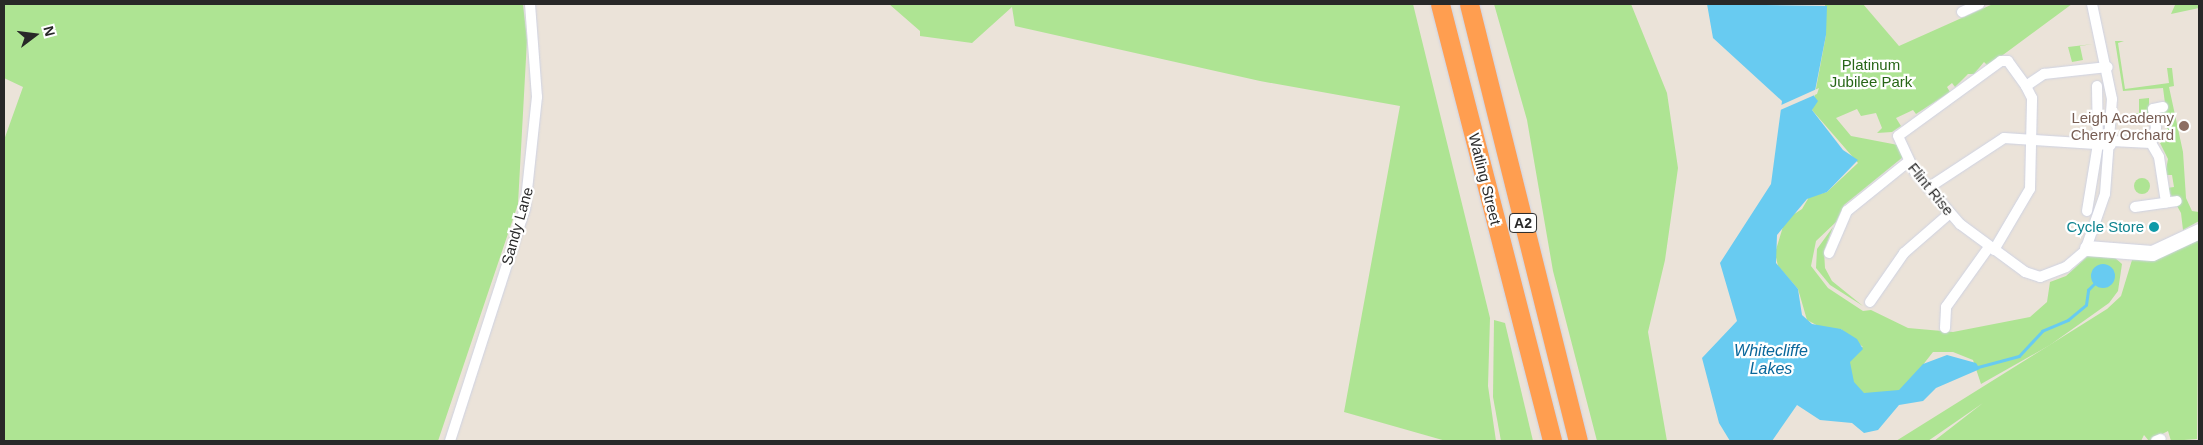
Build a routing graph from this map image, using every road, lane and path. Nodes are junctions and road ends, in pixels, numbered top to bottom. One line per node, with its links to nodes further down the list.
1 (530, 4): 28 (street, Sandy Lane)
2 (1440, 4): 29 (highway, Watling Street / A2)
3 (1469, 4): 30 (highway, Watling Street / A2)
4 (1979, 4): 6 (street)
5 (2092, 4): 7 (street)
6 (1962, 12)
7 (2108, 67): 8 (street); 12 (street)
8 (2026, 86): 11 (street); 15 (street, Flint Rise)
9 (2096, 86): 14 (street)
10 (2163, 107): 13 (street)
11 (2030, 138): 14 (street); 16 (street); 24 (street)
12 (2111, 143): 13 (street); 14 (street); 23 (street)
13 (2151, 143): 18 (street)
14 (2098, 144): 20 (street)
15 (1908, 162): 16 (street, Flint Rise); 25 (street)
16 (1928, 188): 21 (street, Flint Rise)
17 (2177, 201): 18 (street)
18 (2166, 202): 19 (street)
19 (2135, 206)
20 (2087, 211)
21 (1950, 213): 24 (street, Flint Rise); 26 (street)
22 (2199, 231): 23 (street)
23 (2090, 243): 24 (street, Flint Rise)
24 (1992, 249): 27 (street)
25 (1828, 253)
26 (1870, 302)
27 (1945, 328)
28 (450, 441)
29 (1551, 441)
30 (1578, 441)

